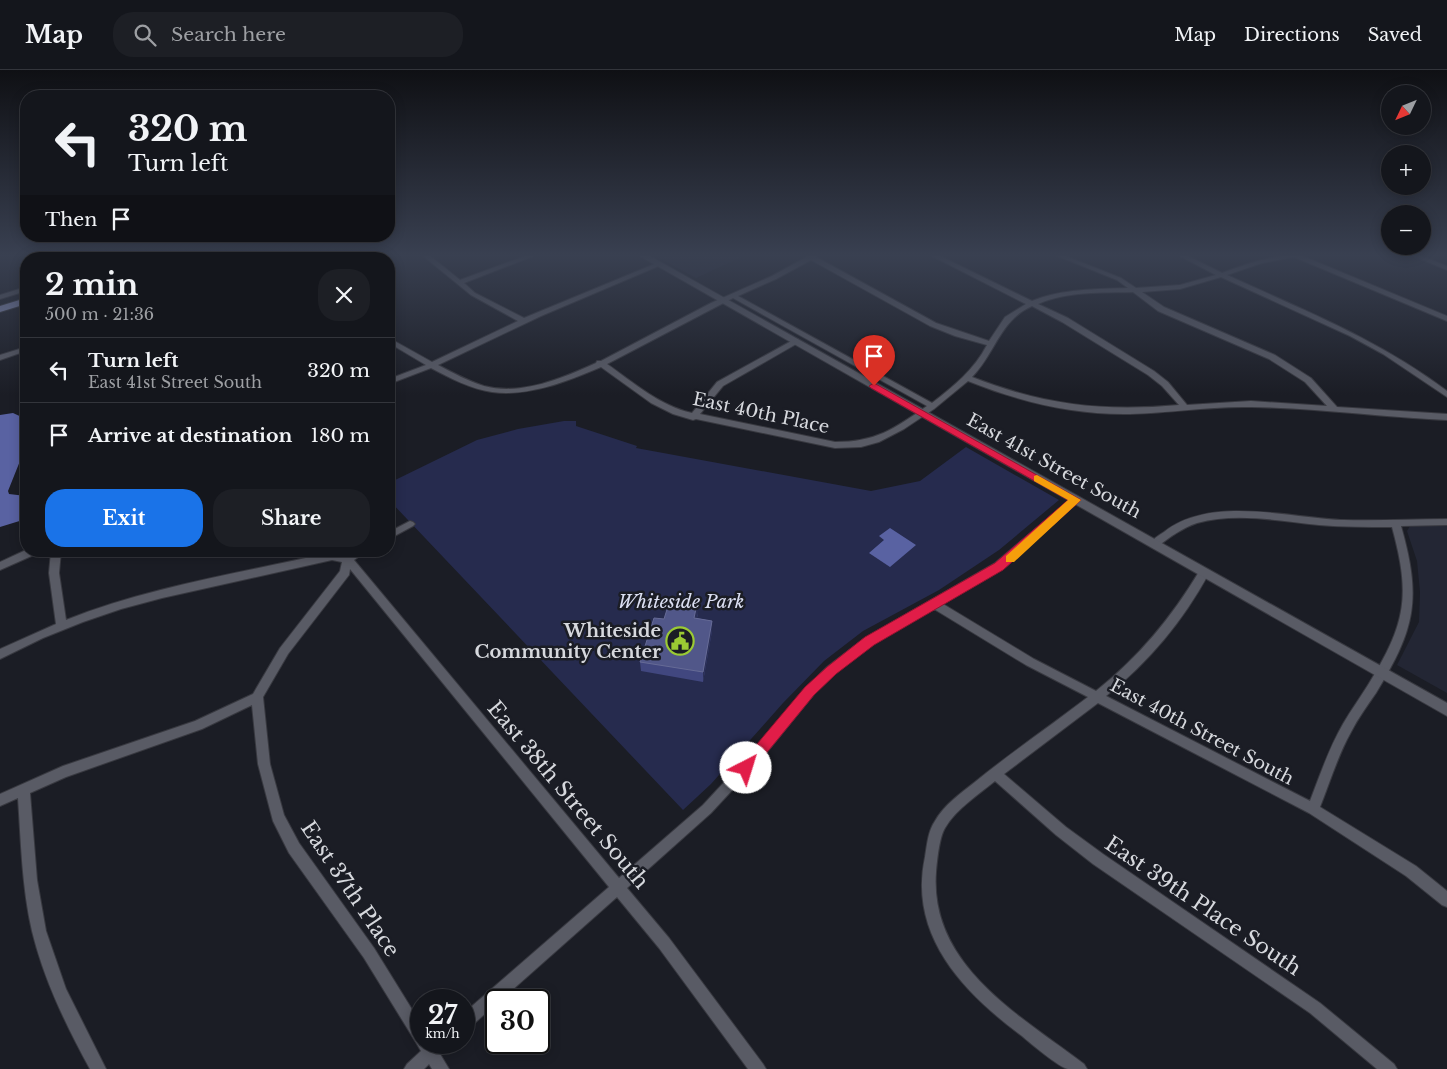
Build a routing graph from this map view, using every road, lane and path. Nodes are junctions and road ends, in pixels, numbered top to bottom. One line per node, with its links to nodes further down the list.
1 (488, 302): 16 (street)
2 (568, 302): 16 (street)
3 (720, 302): 22 (street)
4 (726, 302): 17 (main road, East 41st Street South)
5 (744, 302): 27 (street)
6 (893, 302): 19 (street)
7 (1028, 302): 13 (street)
8 (1037, 302): 13 (street, East 40th Place)
9 (1151, 302): 29 (street)
10 (1279, 302): 26 (street)
11 (1405, 302): 15 (street)
12 (20, 303): 14 (main road)
13 (1031, 303): 19 (street, East 40th Place); 28 (street)
14 (0, 309)
15 (1447, 319)
16 (524, 320): 23 (street)
17 (795, 341): 30 (main road, East 41st Street South); 31 (street)
18 (395, 343): 23 (street)
19 (991, 344): 24 (street, East 40th Place)
20 (20, 351): 21 (street)
21 (0, 358)
22 (600, 363): 23 (street); 31 (street, East 40th Place)
23 (434, 364): 25 (street)
24 (967, 378): 27 (street, East 40th Place); 28 (street)
25 (395, 380)
26 (1447, 395)
27 (932, 406): 30 (street, East 40th Place)
28 (1186, 407): 29 (street)
29 (1334, 409): 32 (street)
30 (921, 413): 31 (street, East 40th Place); 33 (main road, East 41st Street South)
31 (693, 417)
32 (1447, 417)
33 (1075, 500): 38 (main road, East 41st Street South); 46 (street)
34 (1395, 522): 35 (street); 38 (street); 49 (street)
35 (1447, 522)
36 (410, 524): 37 (street)
37 (395, 533)
38 (1154, 544): 45 (main road, East 41st Street South)
39 (20, 557): 44 (street)
40 (55, 557): 47 (street)
41 (327, 557): 47 (street)
42 (344, 557): 51 (street)
43 (346, 557): 57 (street, East 38th Street South)
44 (0, 566)
45 (1204, 573): 49 (main road, East 41st Street South); 50 (street)
46 (935, 604): 50 (street, East 40th Street South); 57 (street)
47 (62, 624): 48 (street)
48 (0, 654)
49 (1382, 673): 52 (main road, East 41st Street South); 56 (street)
50 (1096, 696): 53 (street); 56 (street, East 40th Street South)
51 (257, 697): 54 (street); 60 (street, East 37th Place)
52 (1447, 710)
53 (995, 774): 67 (street); 68 (street, East 39th Place South)
54 (24, 789): 55 (street); 63 (street)
55 (0, 800)
56 (1313, 809): 58 (street, East 40th Street South)
57 (618, 887): 59 (street); 66 (street, East 38th Street South)
58 (1447, 900)
59 (475, 1013)
60 (410, 1020)
61 (425, 1054): 64 (street)
62 (435, 1054): 65 (street)
63 (98, 1069)
64 (412, 1069)
65 (441, 1069)
66 (758, 1069)
67 (1079, 1069)
68 (1389, 1069)

